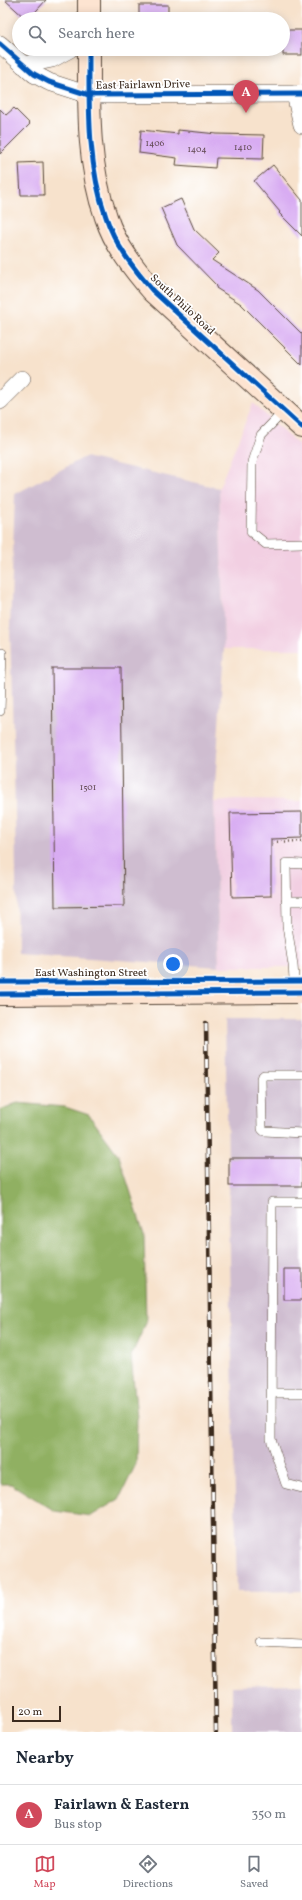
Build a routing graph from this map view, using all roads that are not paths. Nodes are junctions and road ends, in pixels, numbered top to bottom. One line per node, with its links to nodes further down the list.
1 (89, 0): 2 (main road)
2 (89, 12)
3 (0, 44): 4 (street, East Fairlawn Drive)
4 (12, 54)
5 (14, 56): 8 (street, East Fairlawn Drive)
6 (57, 56): 8 (street)
7 (89, 56): 10 (main road, South Philo Road)
8 (24, 65): 10 (street, East Fairlawn Drive)
9 (299, 94): 10 (street, East Fairlawn Drive); 11 (street)
10 (89, 95): 14 (main road, South Philo Road)
11 (302, 125)
12 (22, 379): 13 (street)
13 (0, 401)
14 (284, 411): 15 (main road, South Philo Road); 16 (lane)
15 (302, 427)
16 (302, 542)
17 (0, 654): 18 (lane)
18 (0, 711)
19 (302, 864): 20 (lane)
20 (286, 901): 21 (lane); 23 (lane)
21 (302, 901)
22 (0, 982): 23 (main road, East Washington Street)
23 (298, 987): 24 (main road, East Washington Street)
24 (0, 994)
25 (302, 1075): 26 (lane)
26 (302, 1133)
27 (302, 1202): 28 (lane)
28 (272, 1393): 29 (lane); 30 (lane)
29 (302, 1393)
30 (302, 1488)
31 (261, 1642): 32 (lane)
32 (302, 1644)

